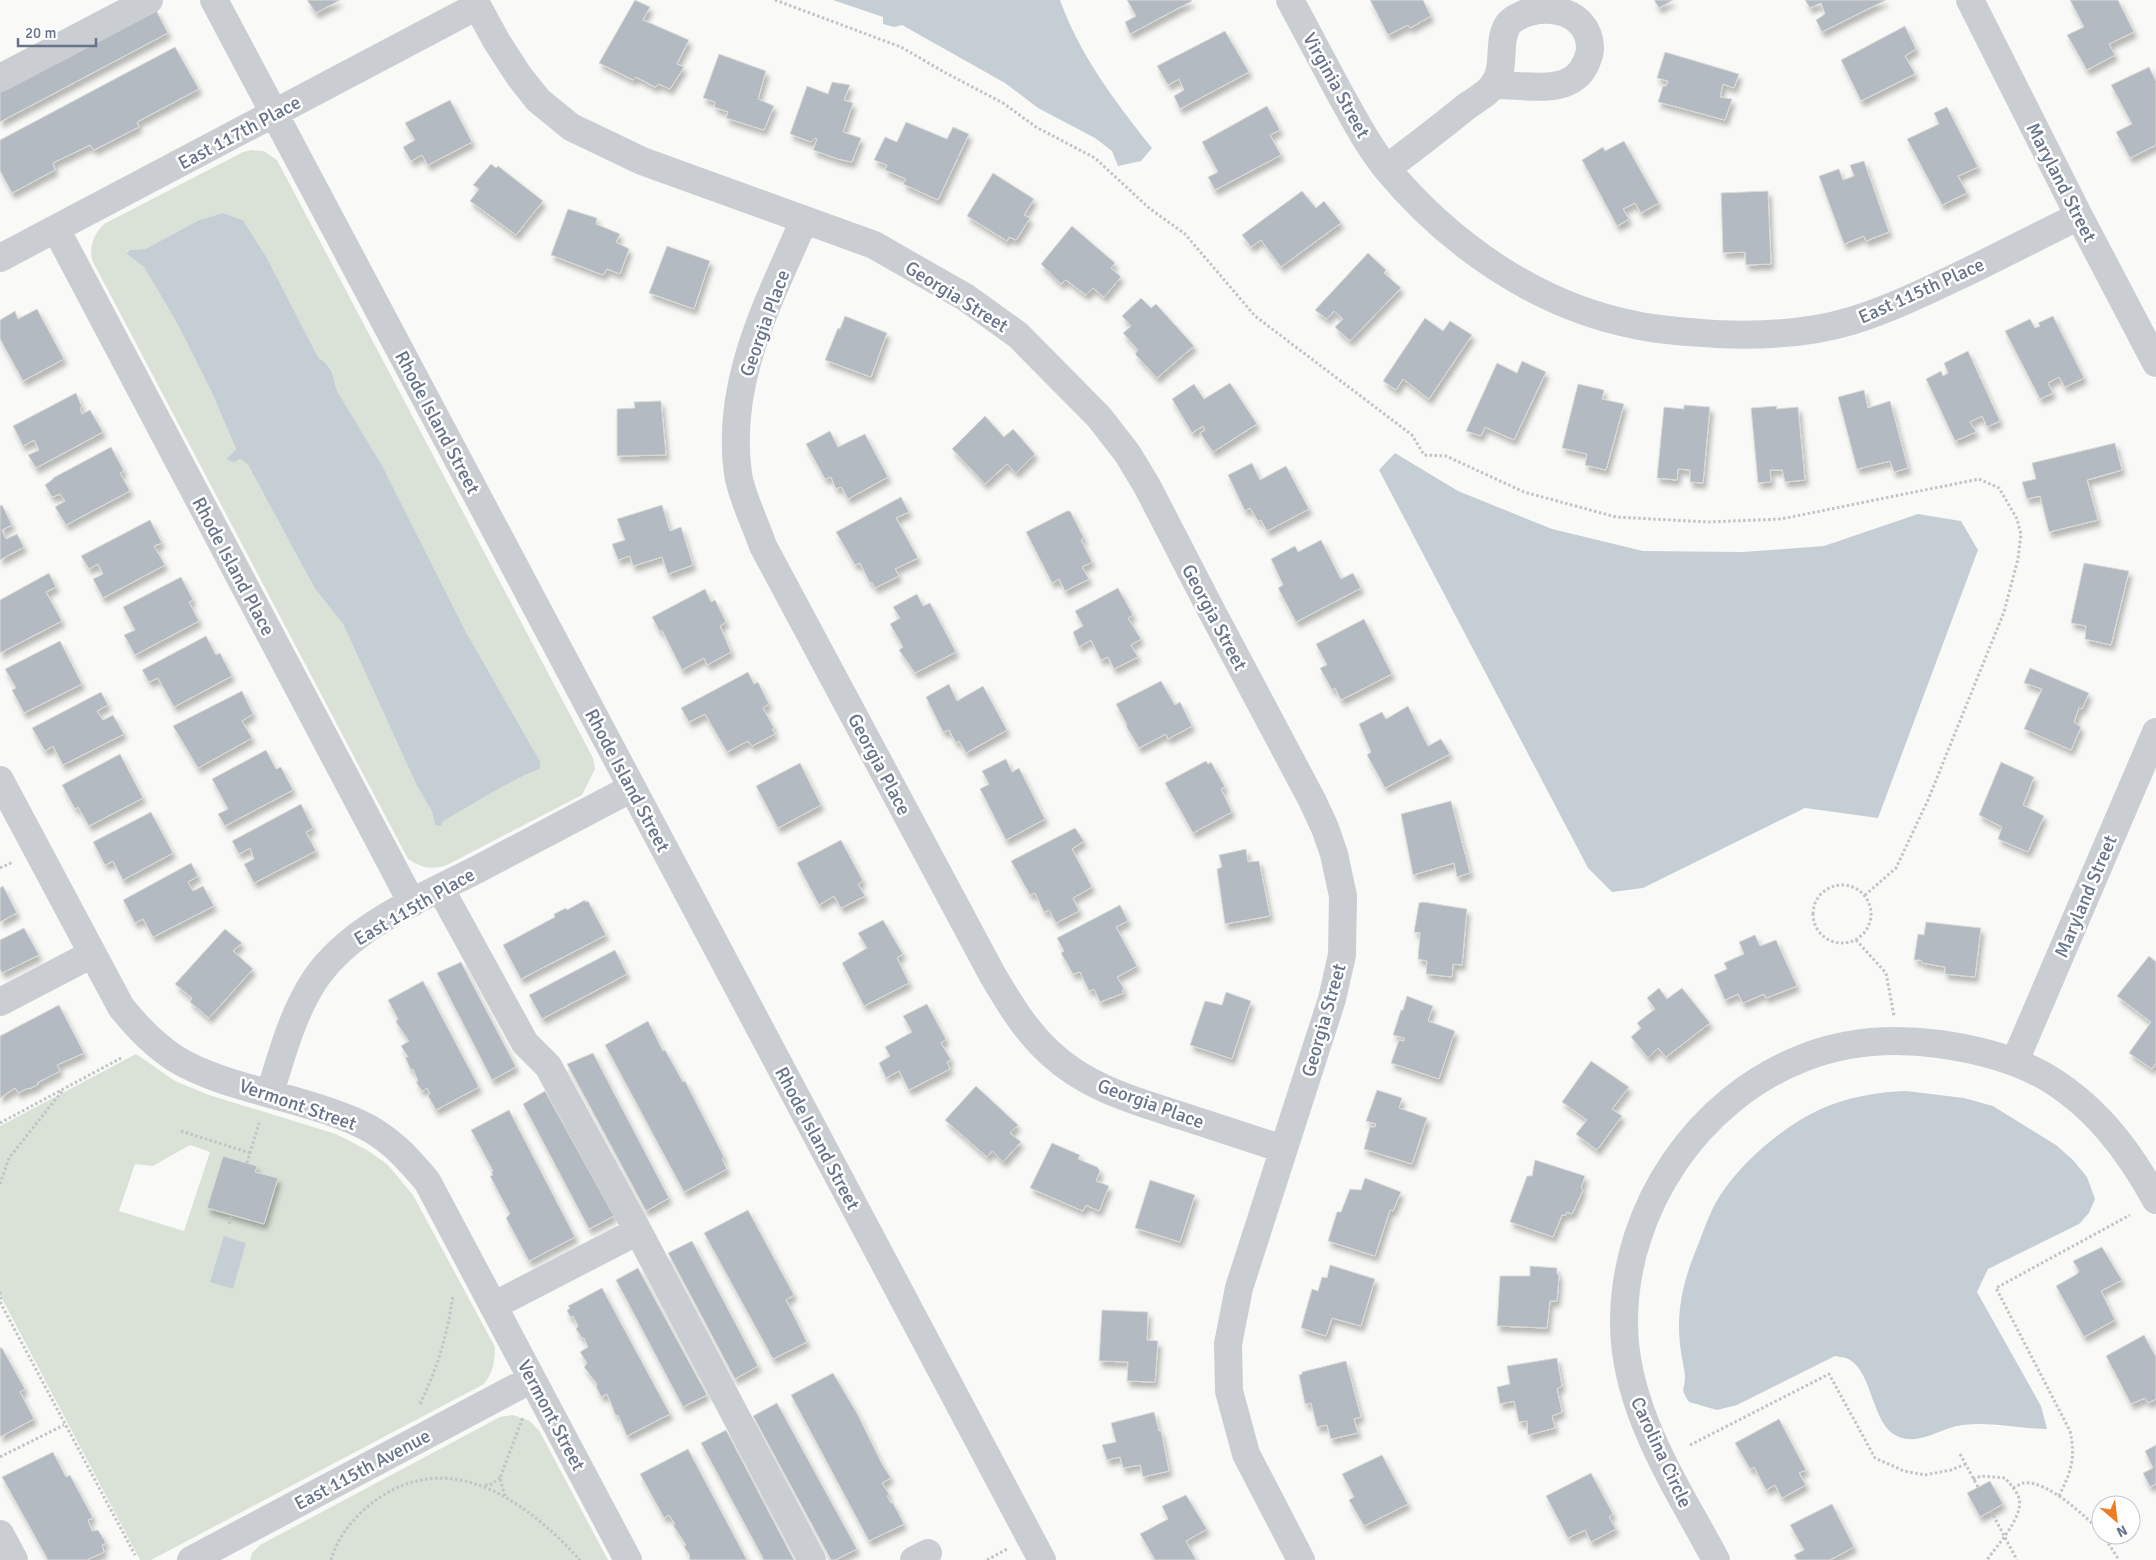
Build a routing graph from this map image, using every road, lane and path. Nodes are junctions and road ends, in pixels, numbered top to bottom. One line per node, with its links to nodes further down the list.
1 (148, 0): 7 (street)
2 (214, 0): 9 (street, Rhode Island Street)
3 (775, 0): 20 (path)
4 (1290, 0): 10 (street, Virginia Street)
5 (1970, 0): 11 (street, Maryland Street)
6 (475, 3): 9 (street, East 117th Place); 12 (street, Georgia Street)
7 (0, 78)
8 (1494, 85): 10 (street)
9 (274, 113): 13 (street, East 117th Place); 18 (street, Rhode Island Street)
10 (1387, 168): 11 (street, East 115th Place)
11 (2079, 216): 15 (street, Maryland Street)
12 (804, 220): 33 (street, Georgia Street); 33 (street, Georgia Place)
13 (56, 229): 14 (street, East 117th Place); 21 (street, Rhode Island Place)
14 (0, 258)
15 (2156, 363)
16 (2156, 732): 27 (street, Maryland Street)
17 (0, 780): 23 (street, Vermont Street)
18 (632, 788): 19 (street, East 115th Place); 73 (street, Rhode Island Street)
19 (440, 888): 21 (street, East 115th Place); 41 (street)
20 (1864, 896): 22 (path); 22 (path)
21 (412, 903): 29 (street, East 115th Place)
22 (1856, 939): 25 (path)
23 (92, 954): 24 (street); 29 (street, Vermont Street)
24 (0, 1002)
25 (1896, 1042): 27 (street, Carolina Circle); 75 (street, Carolina Circle)
26 (123, 1058): 28 (path)
27 (2015, 1061): 37 (street, Carolina Circle)
28 (65, 1088): 30 (path); 36 (path)
29 (270, 1093): 45 (street, Vermont Street)
30 (0, 1123)
31 (259, 1123): 34 (path)
32 (181, 1131): 34 (path)
33 (1283, 1149): 74 (street, Georgia Street)
34 (250, 1153): 35 (path)
35 (247, 1163)
36 (0, 1184)
37 (2156, 1200)
38 (232, 1215): 40 (path)
39 (2130, 1215): 59 (path)
40 (229, 1224)
41 (638, 1230): 45 (street); 72 (street)
42 (0, 1292): 44 (path)
43 (453, 1295): 47 (path)
44 (1, 1303): 49 (path)
45 (493, 1306): 46 (street, Vermont Street)
46 (532, 1379): 67 (street, East 115th Avenue); 71 (street, Vermont Street)
47 (420, 1404)
48 (523, 1416): 54 (path)
49 (64, 1424): 52 (path); 66 (path)
50 (1690, 1445): 53 (path)
51 (1960, 1454): 53 (path)
52 (0, 1458)
53 (1966, 1464): 55 (path)
54 (500, 1478): 56 (path); 60 (path)
55 (1973, 1479): 57 (path); 58 (path)
56 (483, 1486): 60 (path); 69 (path)
57 (1978, 1487)
58 (2013, 1488): 59 (path); 64 (path)
59 (2059, 1496): 62 (path)
60 (506, 1497): 70 (path)
61 (1991, 1512): 64 (path)
62 (2091, 1522)
63 (0, 1534): 68 (street)
64 (2004, 1536): 76 (path); 77 (path)
65 (2109, 1545): 78 (path)
66 (135, 1555)
67 (207, 1556)
68 (14, 1560)
69 (331, 1560)
70 (580, 1560)
71 (628, 1560)
72 (812, 1560)
73 (1042, 1560)
74 (1301, 1560)
75 (1716, 1560)
76 (1987, 1560)
77 (2017, 1560)
78 (2119, 1560)

